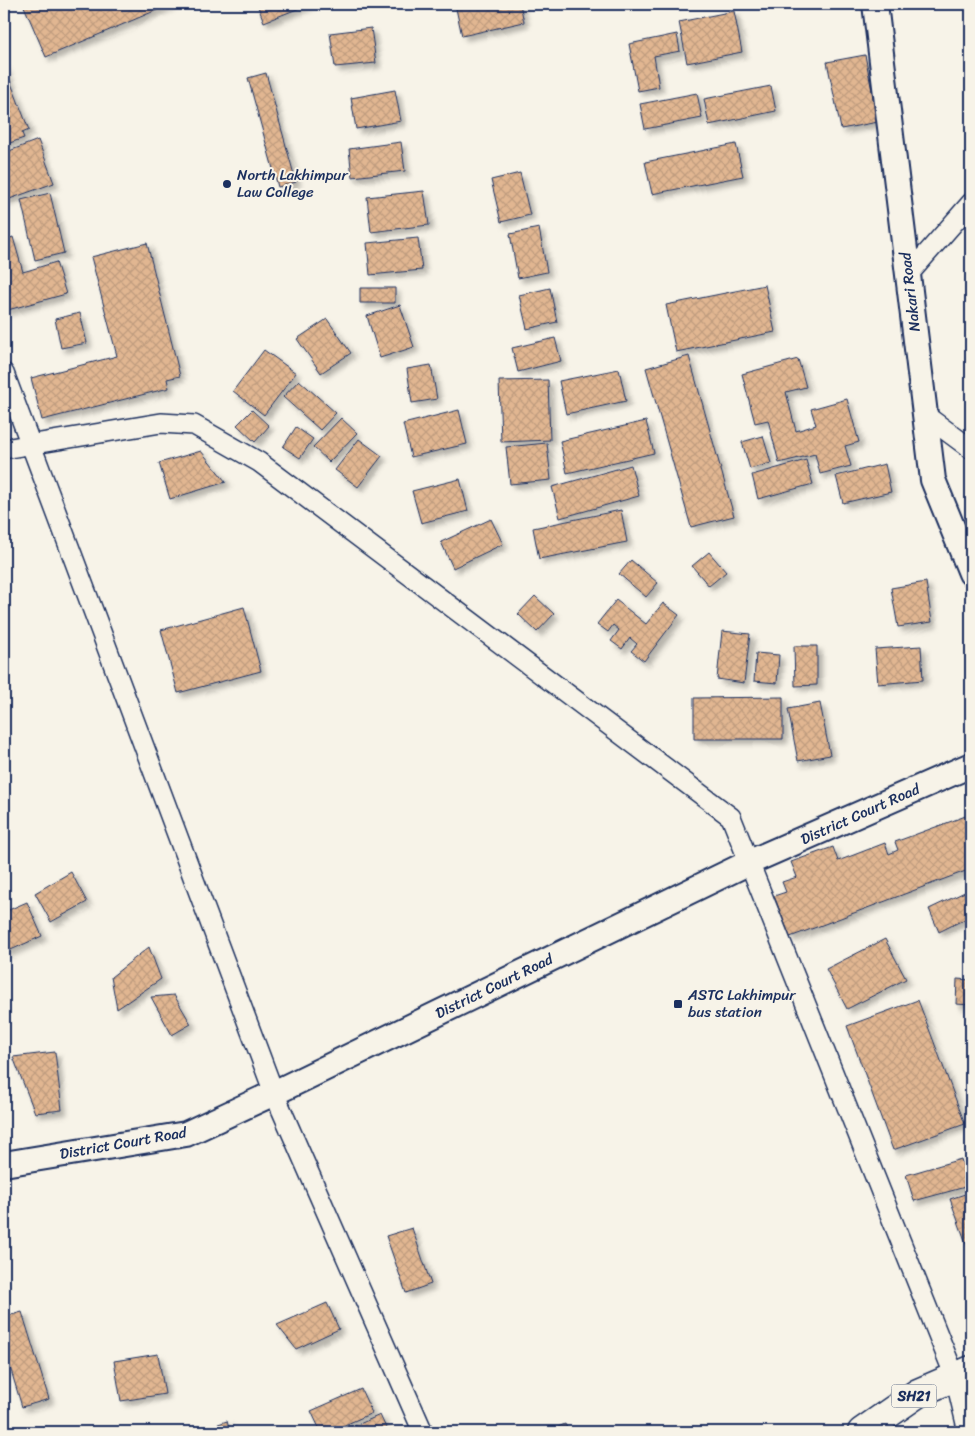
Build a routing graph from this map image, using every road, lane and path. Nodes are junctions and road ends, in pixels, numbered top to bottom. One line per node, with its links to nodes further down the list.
1 (875, 4): 3 (street, Nakari Road)
2 (971, 202): 3 (street)
3 (908, 276): 5 (street, Nakari Road)
4 (4, 373): 6 (street)
5 (925, 415): 8 (street); 9 (street, Nakari Road)
6 (31, 444): 7 (street); 11 (street); 12 (street)
7 (4, 449)
8 (971, 450)
9 (971, 573)
10 (971, 765): 11 (street, District Court Road)
11 (750, 862): 12 (street, District Court Road); 14 (street)
12 (274, 1093): 13 (street, District Court Road); 15 (street)
13 (4, 1164)
14 (963, 1373): 16 (main road, SH21); 17 (street)
15 (423, 1432)
16 (862, 1432)
17 (968, 1432)

